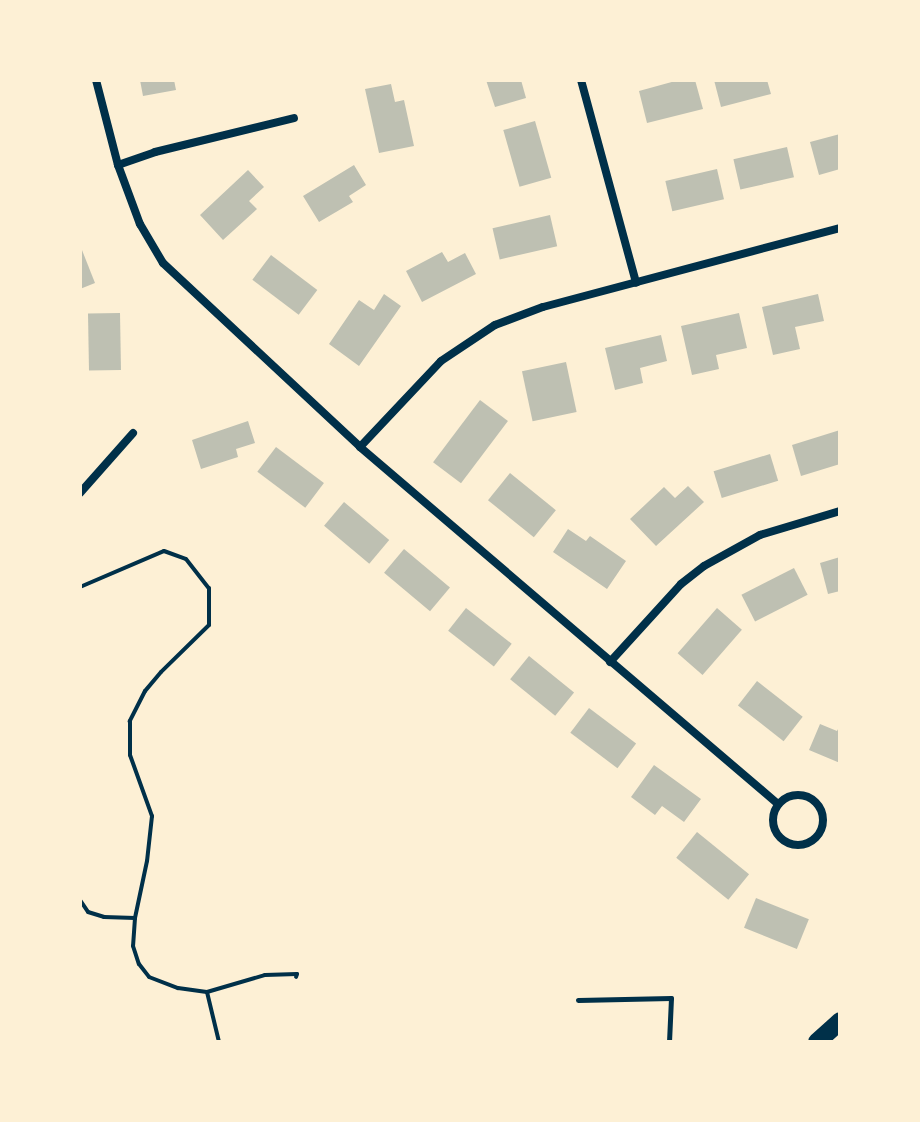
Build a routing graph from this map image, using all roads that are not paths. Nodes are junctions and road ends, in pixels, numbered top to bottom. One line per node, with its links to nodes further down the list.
1 (96, 80): 4 (street)
2 (581, 80): 6 (street)
3 (294, 118): 4 (street)
4 (118, 165): 8 (street)
5 (840, 228): 6 (street)
6 (636, 283): 8 (street)
7 (133, 433): 9 (street)
8 (360, 447): 11 (street)
9 (80, 493)
10 (840, 511): 11 (street)
11 (610, 662): 12 (street)
12 (778, 804): 12 (street)
13 (578, 1000): 15 (lane)
14 (840, 1021): 16 (main road)
15 (669, 1042)
16 (817, 1042)

